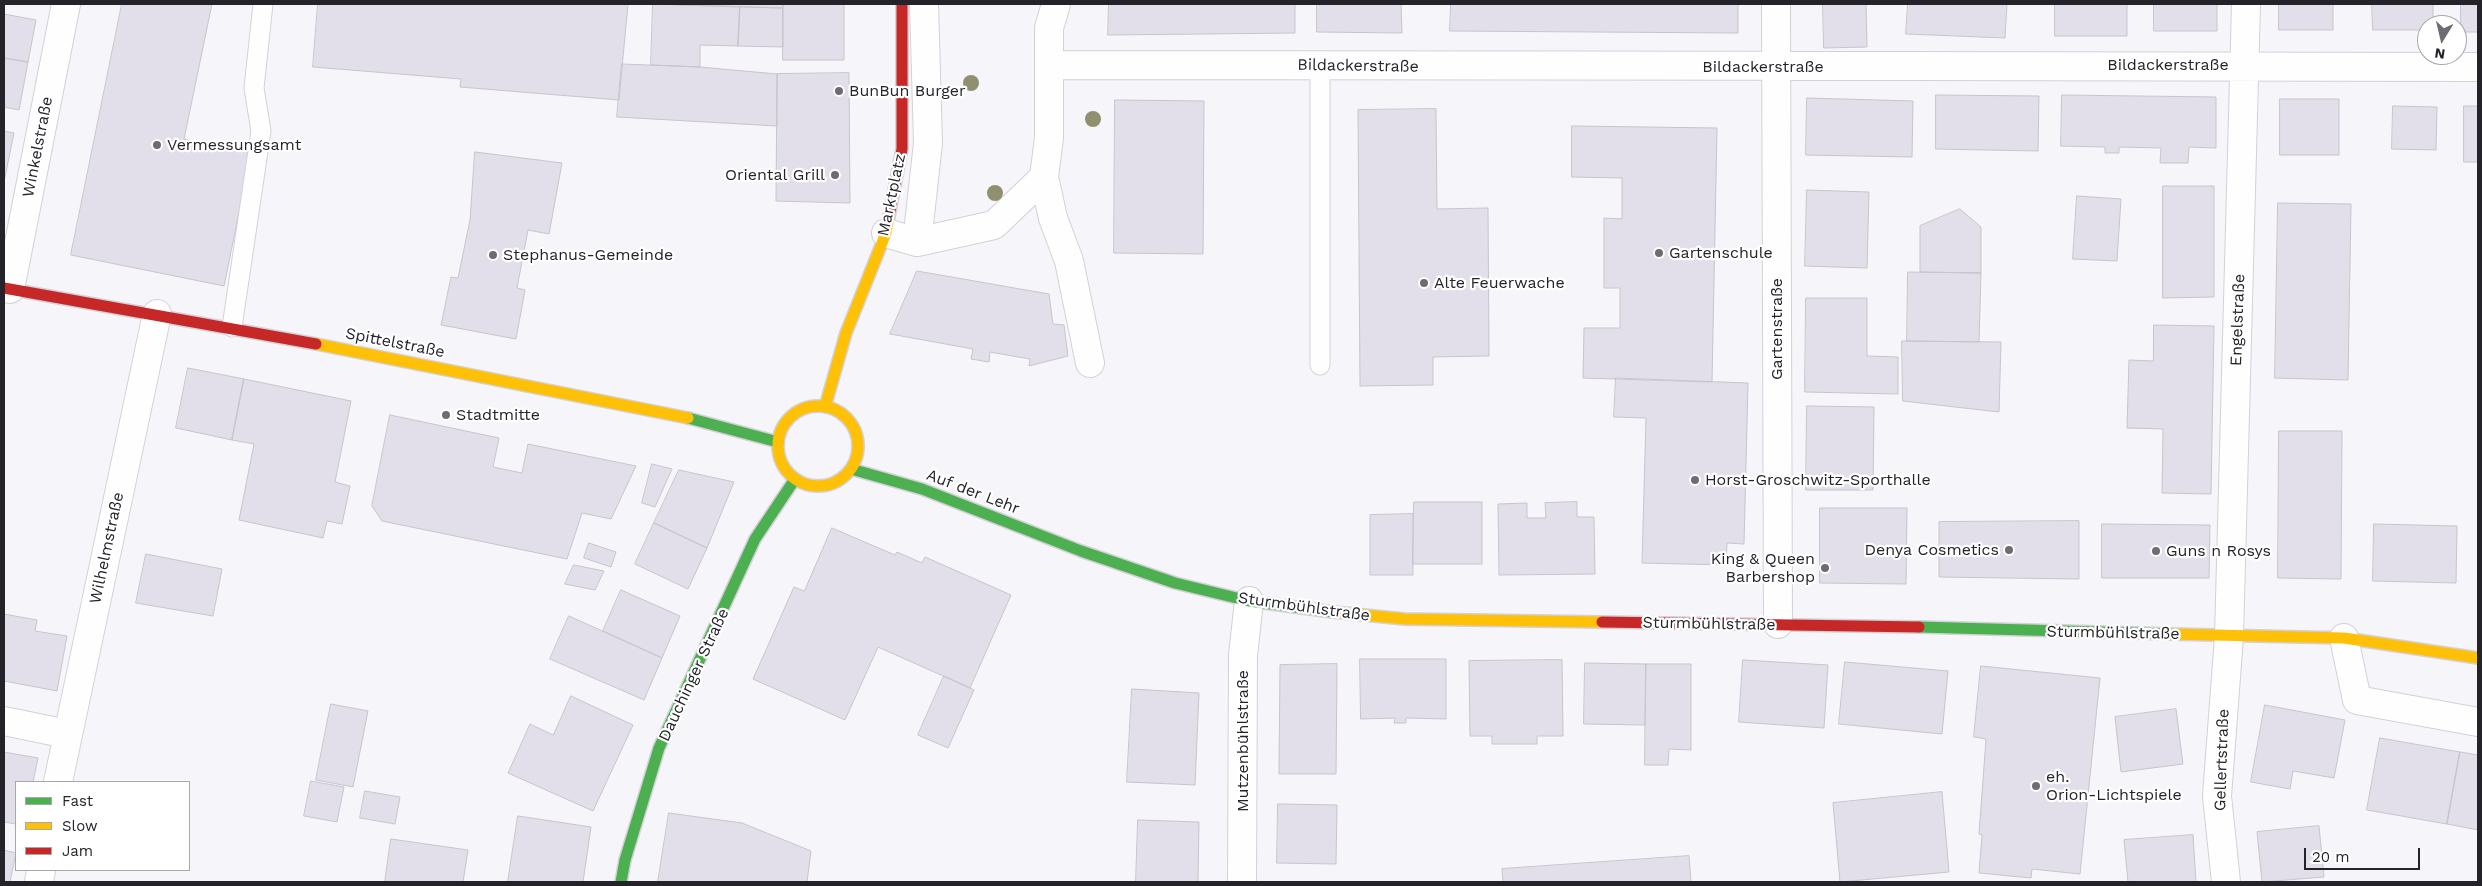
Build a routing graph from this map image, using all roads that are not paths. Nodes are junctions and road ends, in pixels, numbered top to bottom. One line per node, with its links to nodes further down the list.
1 (66, 4): 16 (street, Winkelstraße)
2 (263, 4): 18 (lane)
3 (902, 4): 14 (main road, Marktplatz)
4 (924, 4): 15 (street, Marktplatz)
5 (1056, 4): 8 (street)
6 (1776, 4): 11 (street, Gartenstraße)
7 (2246, 4): 10 (street, Engelstraße)
8 (1049, 65): 9 (street, Bildackerstraße); 13 (street)
9 (1320, 65): 11 (street, Bildackerstraße); 20 (lane)
10 (2244, 65): 11 (street, Bildackerstraße); 12 (street, Bildackerstraße); 28 (street, Engelstraße)
11 (1777, 67): 27 (street, Gartenstraße)
12 (2478, 67)
13 (1044, 177): 15 (street); 19 (street)
14 (886, 234): 15 (street); 21 (main road, Marktplatz)
15 (917, 242)
16 (7, 289): 17 (main road, Spittelstraße)
17 (157, 314): 18 (main road, Spittelstraße); 33 (street, Wilhelmstraße)
18 (232, 327): 22 (main road, Spittelstraße)
19 (1090, 363)
20 (1320, 365)
21 (825, 407): 22 (main road); 23 (main road)
22 (778, 442): 24 (main road)
23 (851, 469): 24 (main road); 25 (main road, Auf der Lehr)
24 (795, 479): 35 (main road, Dauchinger Straße)
25 (1081, 551): 26 (main road, Sturmbühlstraße)
26 (1249, 601): 27 (main road, Sturmbühlstraße); 36 (street, Mutzenbühlstraße)
27 (1778, 624): 28 (main road, Sturmbühlstraße)
28 (2229, 637): 29 (main road, Sturmbühlstraße); 37 (street, Gellertstraße)
29 (2344, 638): 30 (main road, Sturmbühlstraße); 32 (street)
30 (2478, 658)
31 (4, 720): 33 (street)
32 (2478, 722)
33 (67, 734): 34 (street, Wilhelmstraße)
34 (58, 781)
35 (621, 882)
36 (1242, 882)
37 (2226, 882)

